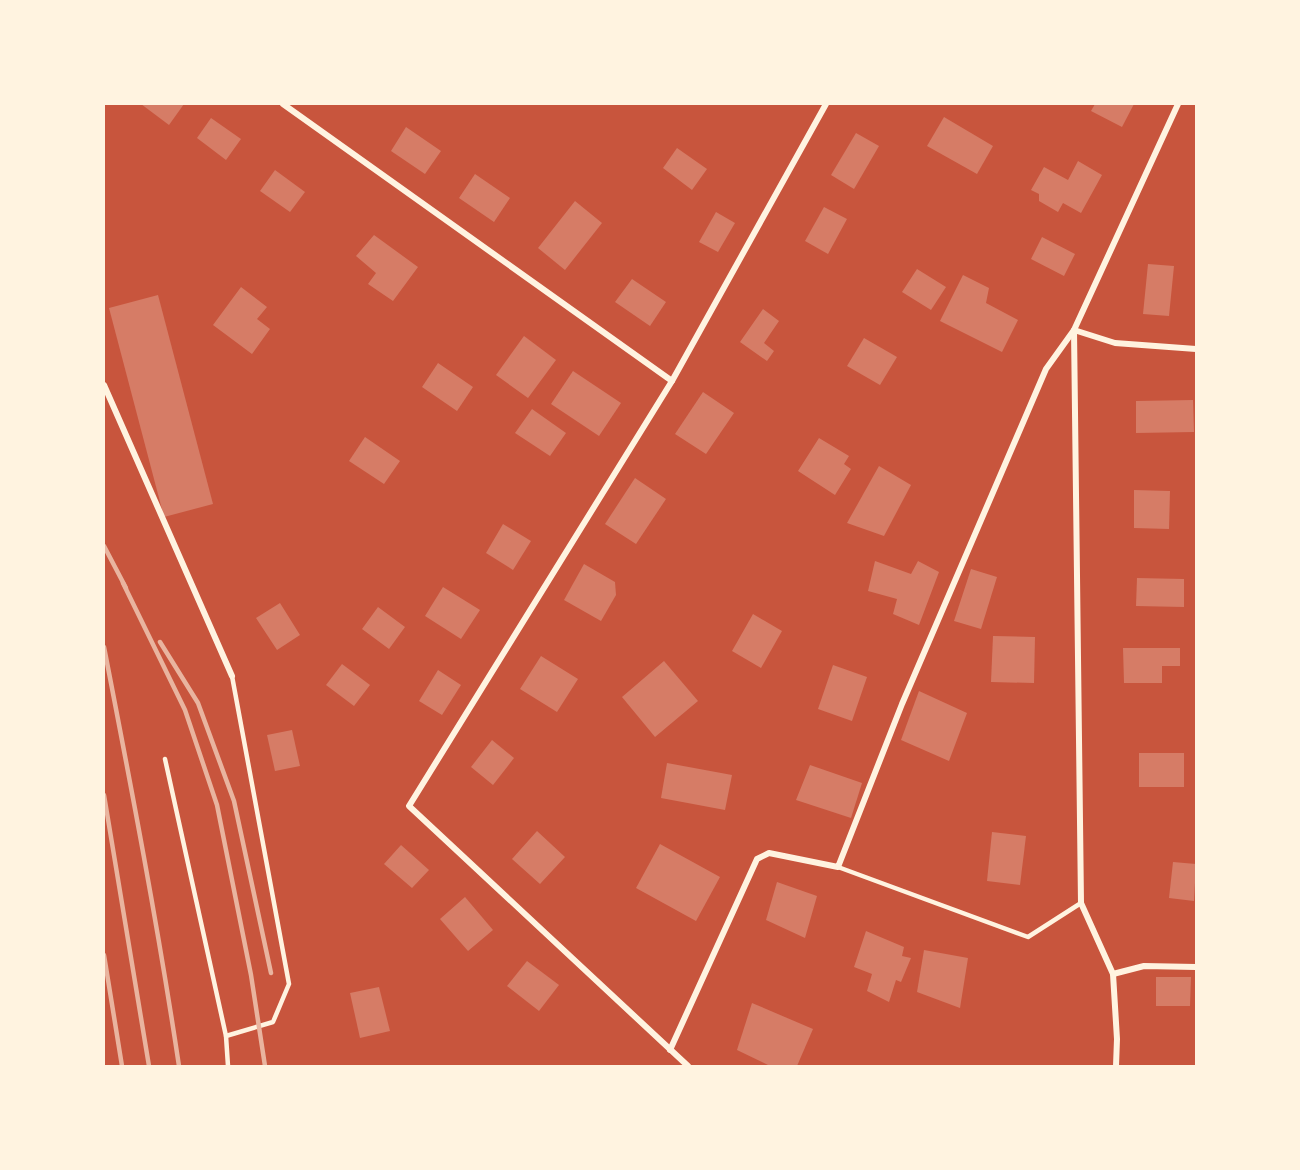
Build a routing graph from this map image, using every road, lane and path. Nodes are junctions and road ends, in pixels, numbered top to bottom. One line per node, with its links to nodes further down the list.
1 (283, 104): 6 (street)
2 (826, 104): 6 (street)
3 (1178, 104): 4 (street)
4 (1074, 330): 5 (street); 10 (street); 11 (street)
5 (1197, 349)
6 (672, 381): 15 (street)
7 (104, 385): 8 (street)
8 (232, 676): 14 (lane)
9 (165, 759): 14 (lane)
10 (838, 867): 11 (lane); 15 (street)
11 (1081, 903): 13 (street)
12 (1197, 967): 13 (street)
13 (1113, 974): 18 (street)
14 (226, 1036): 16 (lane)
15 (670, 1050): 17 (street)
16 (228, 1066)
17 (688, 1066)
18 (1116, 1066)

